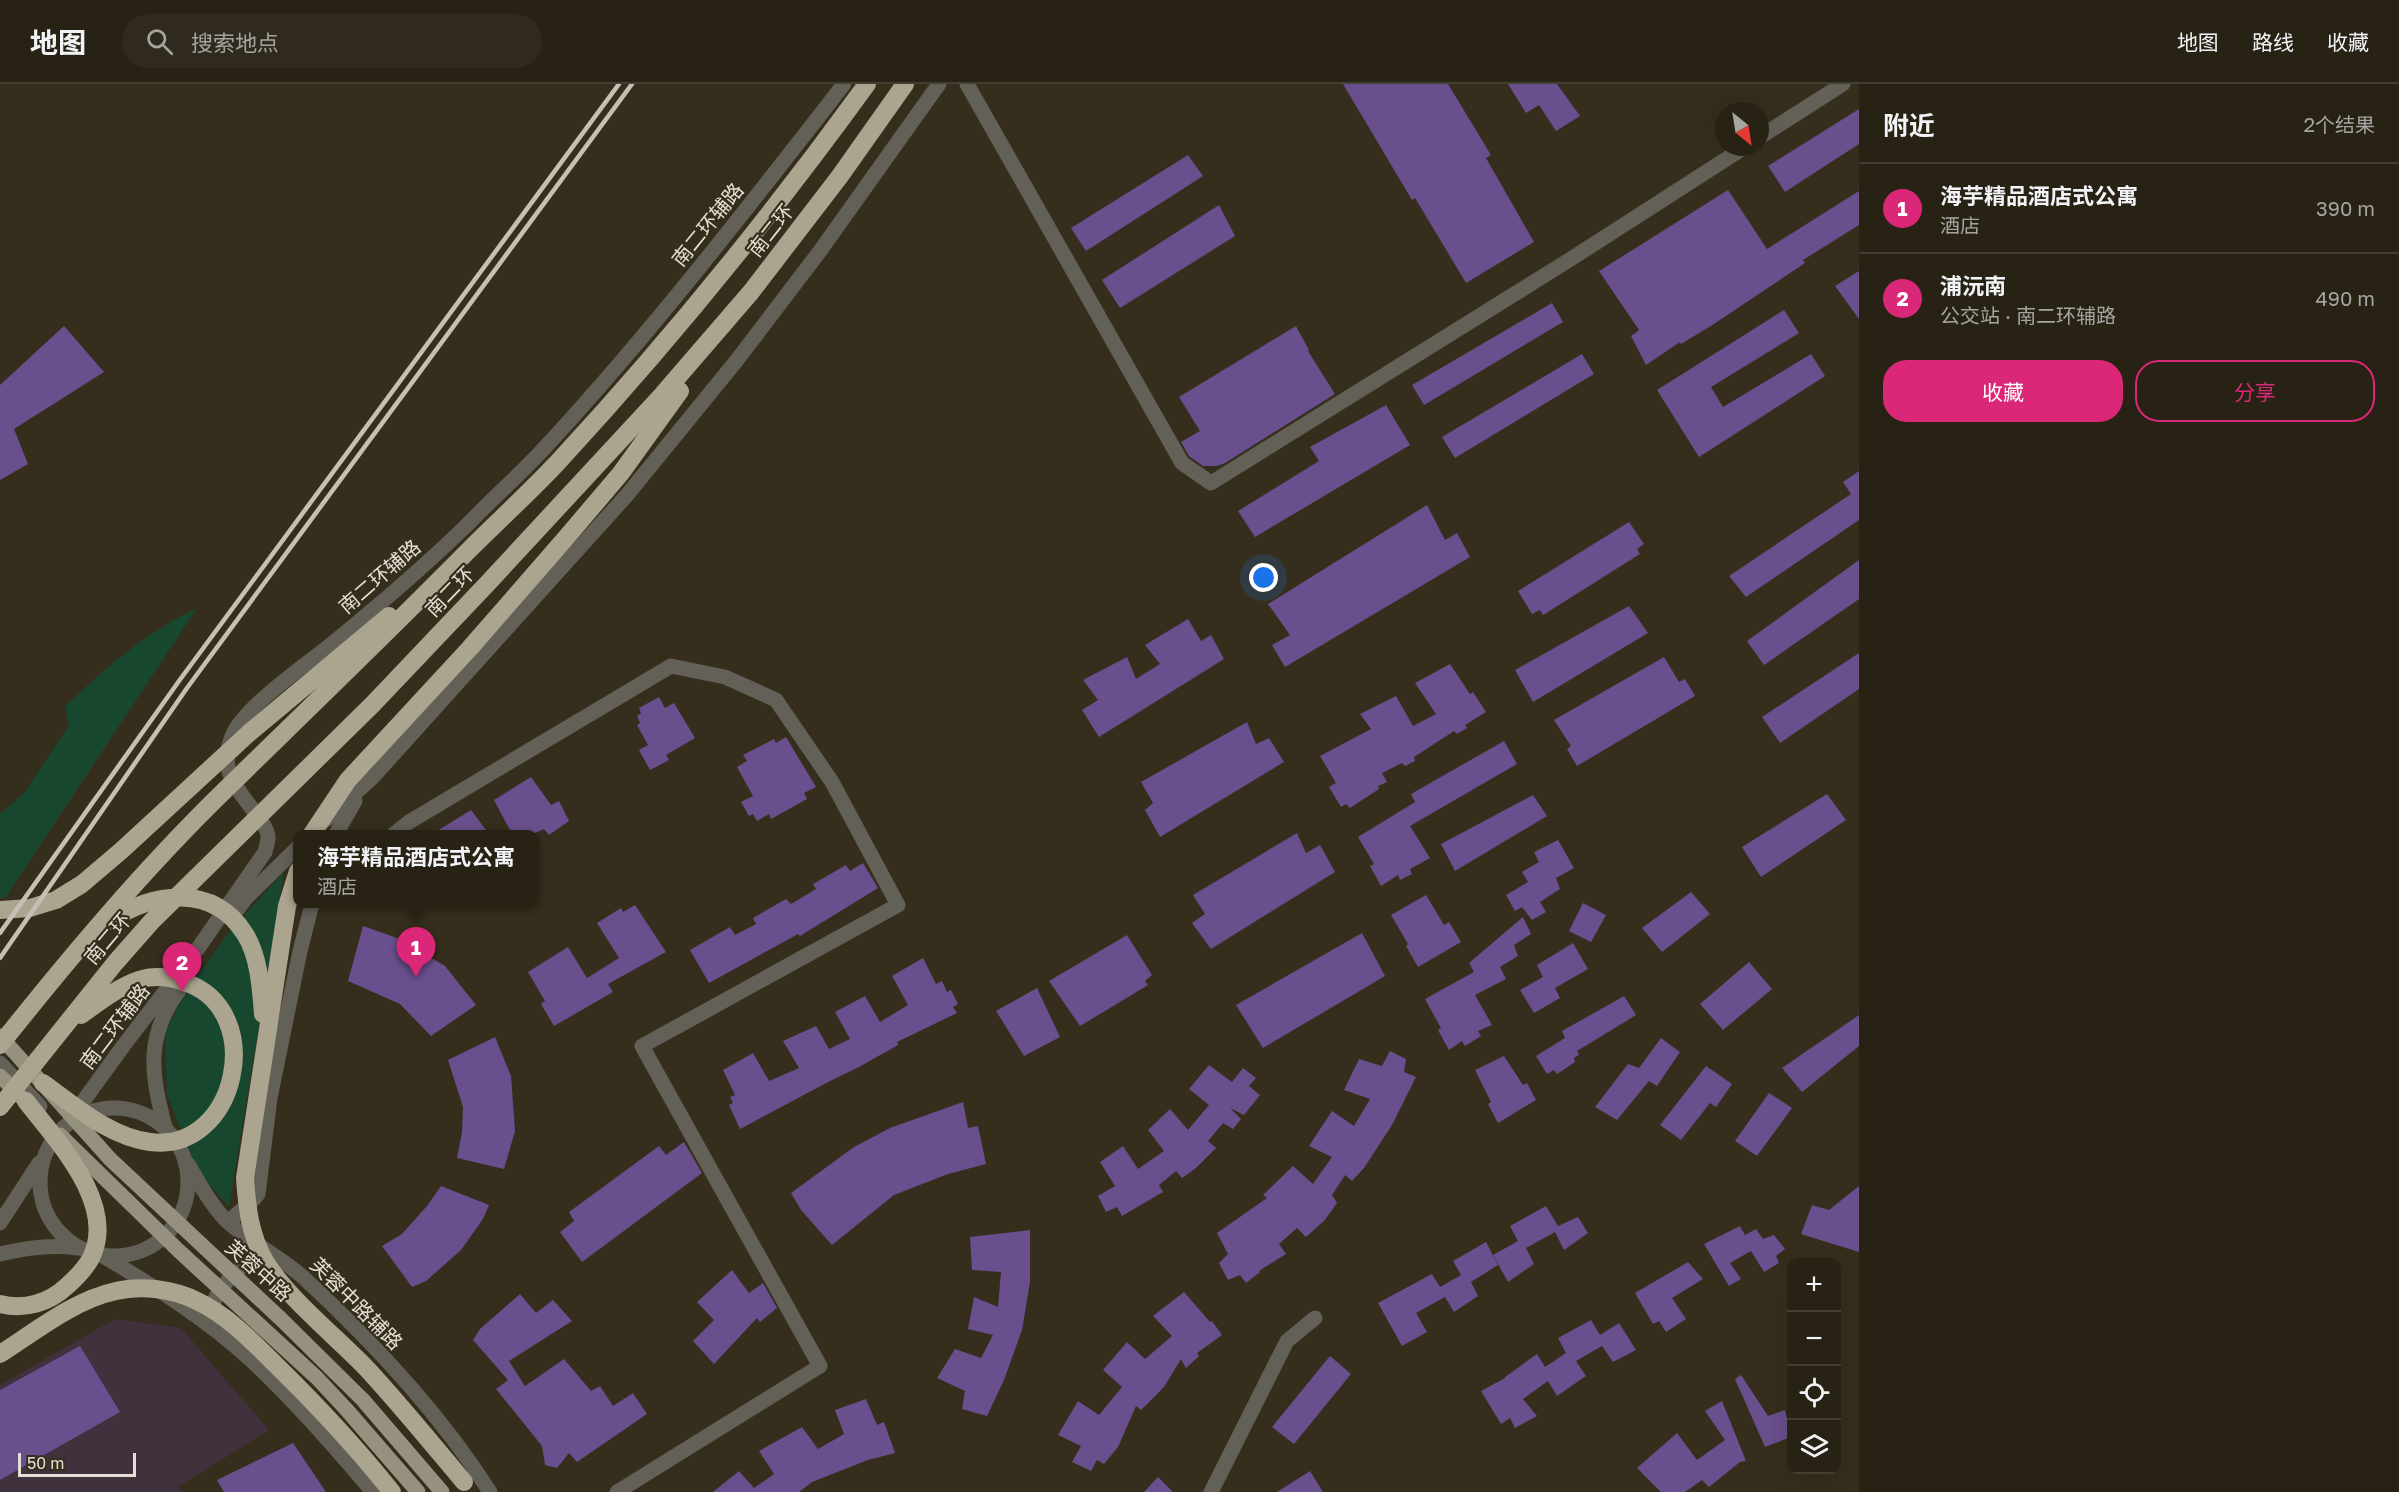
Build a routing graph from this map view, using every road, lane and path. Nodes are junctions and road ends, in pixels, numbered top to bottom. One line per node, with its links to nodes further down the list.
1 (844, 84): 29 (street, 南二环辅路)
2 (867, 84): 10 (highway, 南二环)
3 (905, 84): 9 (highway, 南二环)
4 (939, 84): 11 (street)
5 (968, 84): 8 (street)
6 (1843, 84): 7 (street)
7 (1769, 131)
8 (1731, 156)
9 (751, 292): 12 (highway); 21 (highway, 南二环)
10 (469, 550): 19 (highway); 20 (highway, 南二环)
11 (373, 777): 13 (street); 14 (street)
12 (315, 830)
13 (316, 830)
14 (338, 830)
15 (399, 830): 51 (street)
16 (293, 851): 30 (street, 南二环辅路)
17 (293, 885): 24 (highway)
18 (311, 908): 33 (street)
19 (0, 910)
20 (96, 931): 23 (highway, 南二环); 24 (highway)
21 (62, 1029): 27 (highway); 28 (highway, 南二环)
22 (0, 1036): 27 (main road)
23 (0, 1047): 27 (street)
24 (265, 1049): 45 (highway)
25 (0, 1063): 27 (street)
26 (0, 1076): 27 (main road)
27 (39, 1098): 29 (street); 31 (street); 39 (highway); 48 (main road, 芙蓉中路); 49 (main road, 芙蓉中路)
28 (0, 1107)
29 (71, 1119): 30 (street); 31 (street)
30 (165, 1126): 32 (street)
31 (50, 1144): 34 (street); 35 (street)
32 (184, 1156): 33 (street, 芙蓉中路辅路); 37 (street)
33 (228, 1222): 38 (street, 芙蓉中路辅路)
34 (0, 1223)
35 (82, 1249): 36 (street); 37 (street)
36 (0, 1254)
37 (100, 1255): 43 (street)
38 (285, 1262): 43 (street); 50 (street, 芙蓉中路辅路)
39 (0, 1304)
40 (58, 1317): 42 (highway); 44 (highway); 47 (highway)
41 (1315, 1318): 52 (street)
42 (0, 1338)
43 (225, 1339): 46 (street)
44 (0, 1354)
45 (469, 1487)
46 (373, 1492)
47 (392, 1492)
48 (418, 1492)
49 (442, 1492)
50 (490, 1492)
51 (617, 1492)
52 (1211, 1492)

